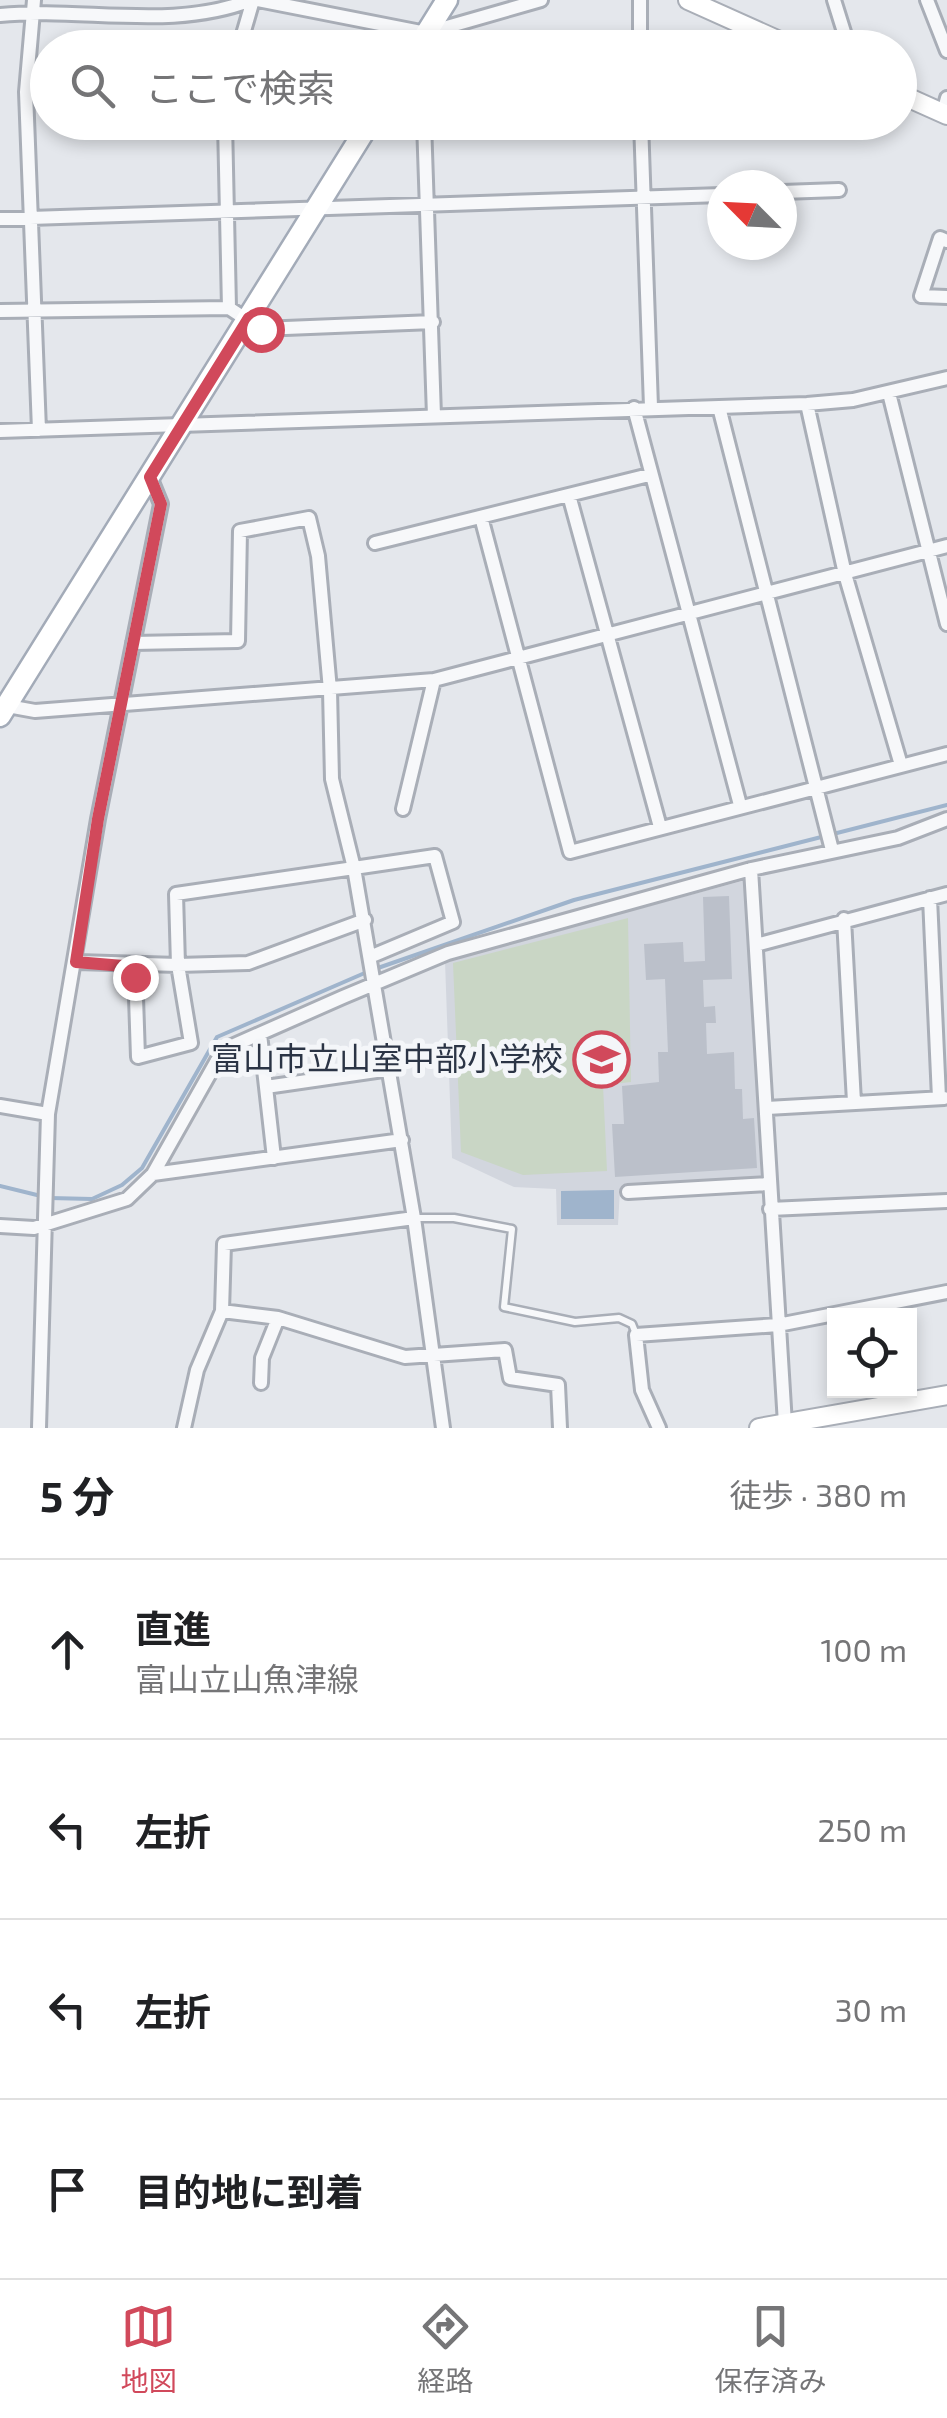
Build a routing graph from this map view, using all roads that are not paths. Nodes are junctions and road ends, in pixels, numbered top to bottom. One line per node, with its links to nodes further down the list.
1 (254, 0): 8 (street); 10 (street); 11 (street)
2 (447, 0): 12 (main road)
3 (541, 0): 13 (street)
4 (688, 0): 15 (main road)
5 (834, 0): 16 (street)
6 (927, 0): 18 (street)
7 (636, 1): 14 (street)
8 (34, 6): 9 (street)
9 (0, 16)
10 (245, 30)
11 (380, 30)
12 (428, 30)
13 (452, 30)
14 (638, 30)
15 (755, 30)
16 (843, 30)
17 (30, 49): 32 (street)
18 (947, 51)
19 (917, 100): 20 (main road)
20 (946, 109)
21 (226, 140): 30 (street)
22 (359, 140): 31 (main road)
23 (425, 140): 29 (street)
24 (642, 140): 28 (street)
25 (839, 190): 26 (street)
26 (797, 191)
27 (707, 195): 28 (street)
28 (644, 198): 29 (street); 44 (street)
29 (429, 204): 31 (street); 40 (street)
30 (228, 210): 31 (street); 32 (street); 36 (street)
31 (316, 210): 39 (main road)
32 (31, 218): 33 (street); 37 (street)
33 (0, 219)
34 (947, 241): 35 (street)
35 (947, 296)
36 (229, 308): 37 (street); 39 (street)
37 (35, 310): 38 (street); 49 (street)
38 (0, 311)
39 (249, 318): 40 (street); 48 (main road)
40 (433, 322): 47 (street)
41 (947, 378): 42 (street)
42 (889, 393): 43 (street); 57 (street)
43 (807, 404): 45 (street); 58 (street)
44 (650, 407): 45 (street); 46 (street)
45 (719, 407): 59 (street)
46 (634, 408): 47 (street); 51 (street)
47 (434, 416): 48 (street)
48 (182, 424): 49 (street); 52 (main road)
49 (39, 430): 50 (street)
50 (0, 431)
51 (648, 475): 53 (street); 60 (street)
52 (150, 477): 63 (street); 68 (main road)
53 (569, 495): 54 (street); 62 (street)
54 (481, 517): 55 (street); 64 (street)
55 (375, 543)
56 (947, 546): 57 (street)
57 (928, 551): 58 (street); 61 (street)
58 (846, 574): 59 (street); 70 (street)
59 (765, 593): 60 (street); 71 (street)
60 (688, 612): 62 (street); 72 (street)
61 (947, 624)
62 (604, 636): 64 (street); 75 (street)
63 (133, 643): 66 (street); 67 (street)
64 (519, 656): 65 (street); 75 (street)
65 (434, 680): 66 (street); 73 (street)
66 (330, 690): 67 (street); 77 (street)
67 (120, 704): 68 (street); 85 (street)
68 (2, 708)
69 (947, 754): 70 (street)
70 (900, 765): 71 (street)
71 (818, 786): 72 (street); 76 (street)
72 (740, 806): 75 (street)
73 (404, 809)
74 (947, 819): 76 (street)
75 (660, 827)
76 (831, 848): 78 (street)
77 (354, 868): 82 (street); 84 (street); 86 (street)
78 (751, 868): 83 (street); 89 (street)
79 (947, 894): 80 (street)
80 (930, 898): 81 (street); 88 (street)
81 (844, 919): 83 (street); 94 (street)
82 (365, 920): 84 (street); 86 (street)
83 (756, 945): 96 (street)
84 (372, 958): 89 (street)
85 (76, 962): 87 (street); 97 (street)
86 (178, 965): 87 (street); 87 (street)
87 (135, 967)
88 (940, 973): 93 (street)
89 (376, 980): 90 (street); 91 (street)
90 (260, 1034): 92 (street); 100 (street)
91 (390, 1069): 92 (street); 98 (street)
92 (266, 1087): 99 (street)
93 (943, 1098): 94 (street)
94 (854, 1102): 96 (street)
95 (0, 1106): 97 (street)
96 (767, 1108): 101 (street)
97 (48, 1114): 105 (street)
98 (402, 1140): 99 (street); 106 (street)
99 (274, 1158): 100 (street)
100 (153, 1174): 105 (street)
101 (767, 1184): 102 (street); 104 (street)
102 (628, 1192)
103 (947, 1201): 104 (street)
104 (770, 1209): 111 (street)
105 (47, 1214): 107 (street); 118 (street)
106 (414, 1218): 109 (street); 112 (lane); 113 (street)
107 (0, 1226)
108 (947, 1292): 111 (street)
109 (222, 1311): 110 (street); 119 (street)
110 (278, 1318): 113 (street); 114 (street)
111 (778, 1325): 112 (street); 117 (street)
112 (636, 1335): 122 (street)
113 (436, 1354): 120 (street); 121 (street)
114 (261, 1384)
115 (947, 1395): 116 (main road)
116 (844, 1421): 117 (main road)
117 (785, 1424): 123 (main road)
118 (39, 1428)
119 (184, 1428)
120 (443, 1428)
121 (560, 1428)
122 (659, 1428)
123 (760, 1428)

